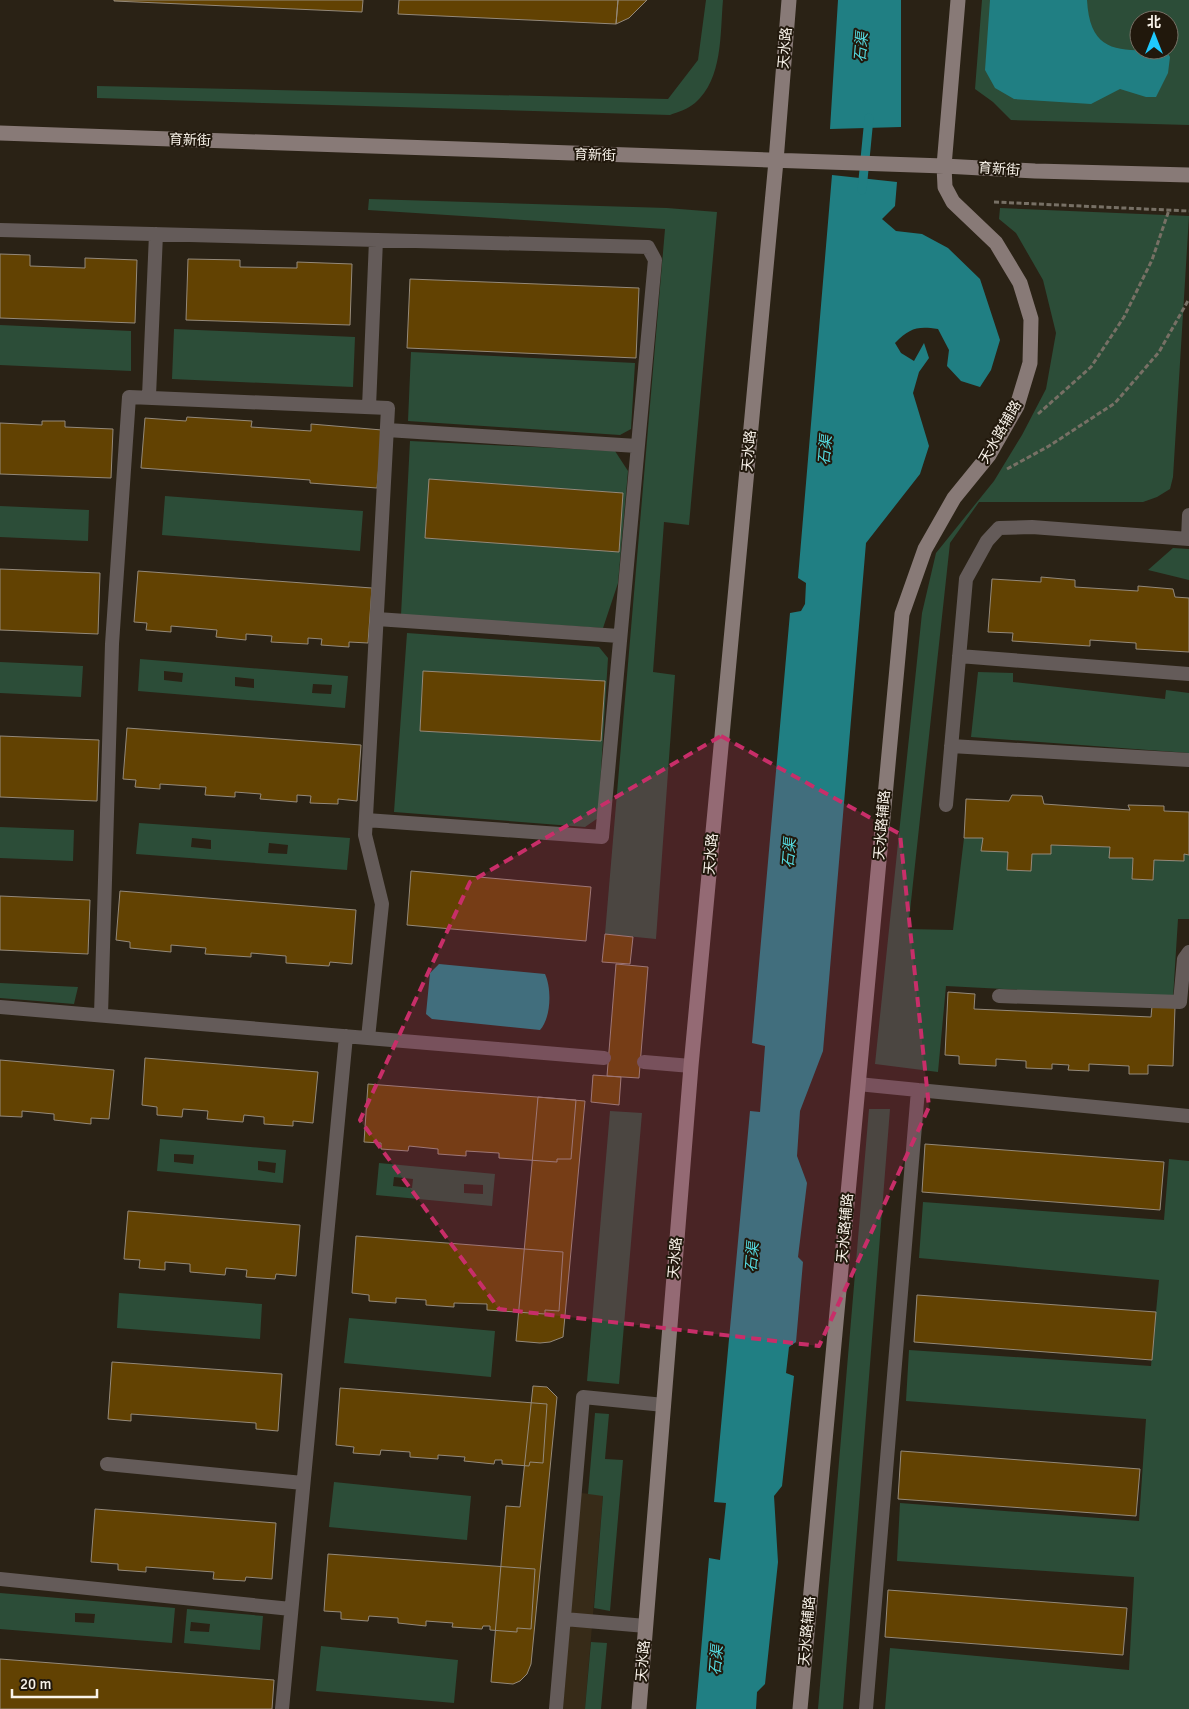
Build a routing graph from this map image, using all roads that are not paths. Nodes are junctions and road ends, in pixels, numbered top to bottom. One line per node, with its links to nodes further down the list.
1 (789, 0): 4 (street, 天水路)
2 (958, 0): 5 (street, 天水路辅路)
3 (0, 133): 4 (street, 育新街)
4 (776, 161): 5 (street, 育新街); 32 (street, 天水路)
5 (944, 166): 6 (street, 育新街); 33 (street, 天水路辅路)
6 (1189, 175)
7 (0, 230): 8 (lane)
8 (156, 234): 9 (lane); 10 (lane)
9 (376, 240): 11 (lane); 13 (lane)
10 (149, 396): 11 (lane); 27 (lane)
11 (369, 407): 12 (lane)
12 (387, 430): 13 (lane); 16 (lane)
13 (637, 446): 17 (lane)
14 (1189, 515): 15 (lane)
15 (1188, 539): 18 (lane)
16 (377, 619): 17 (lane); 23 (lane)
17 (619, 636): 23 (lane)
18 (959, 656): 19 (lane); 20 (lane)
19 (1189, 674)
20 (951, 746): 21 (lane); 22 (lane)
21 (1189, 760)
22 (946, 805)
23 (366, 820): 29 (lane)
24 (1189, 952): 25 (lane)
25 (998, 996)
26 (0, 1007): 27 (lane)
27 (101, 1016): 28 (lane)
28 (346, 1036): 29 (lane); 38 (lane)
29 (368, 1038): 30 (lane)
30 (604, 1058)
31 (644, 1062): 32 (lane)
32 (691, 1066): 36 (street, 天水路)
33 (858, 1084): 34 (lane); 46 (street, 天水路辅路)
34 (918, 1090): 35 (lane); 47 (lane)
35 (1189, 1116)
36 (664, 1405): 41 (lane); 42 (street, 天水路)
37 (107, 1464): 38 (lane)
38 (303, 1483): 40 (lane)
39 (0, 1579): 40 (lane)
40 (291, 1608): 43 (lane)
41 (564, 1619): 42 (lane); 44 (lane)
42 (646, 1626): 45 (street, 天水路)
43 (282, 1709)
44 (556, 1709)
45 (639, 1709)
46 (800, 1709)
47 (866, 1709)

